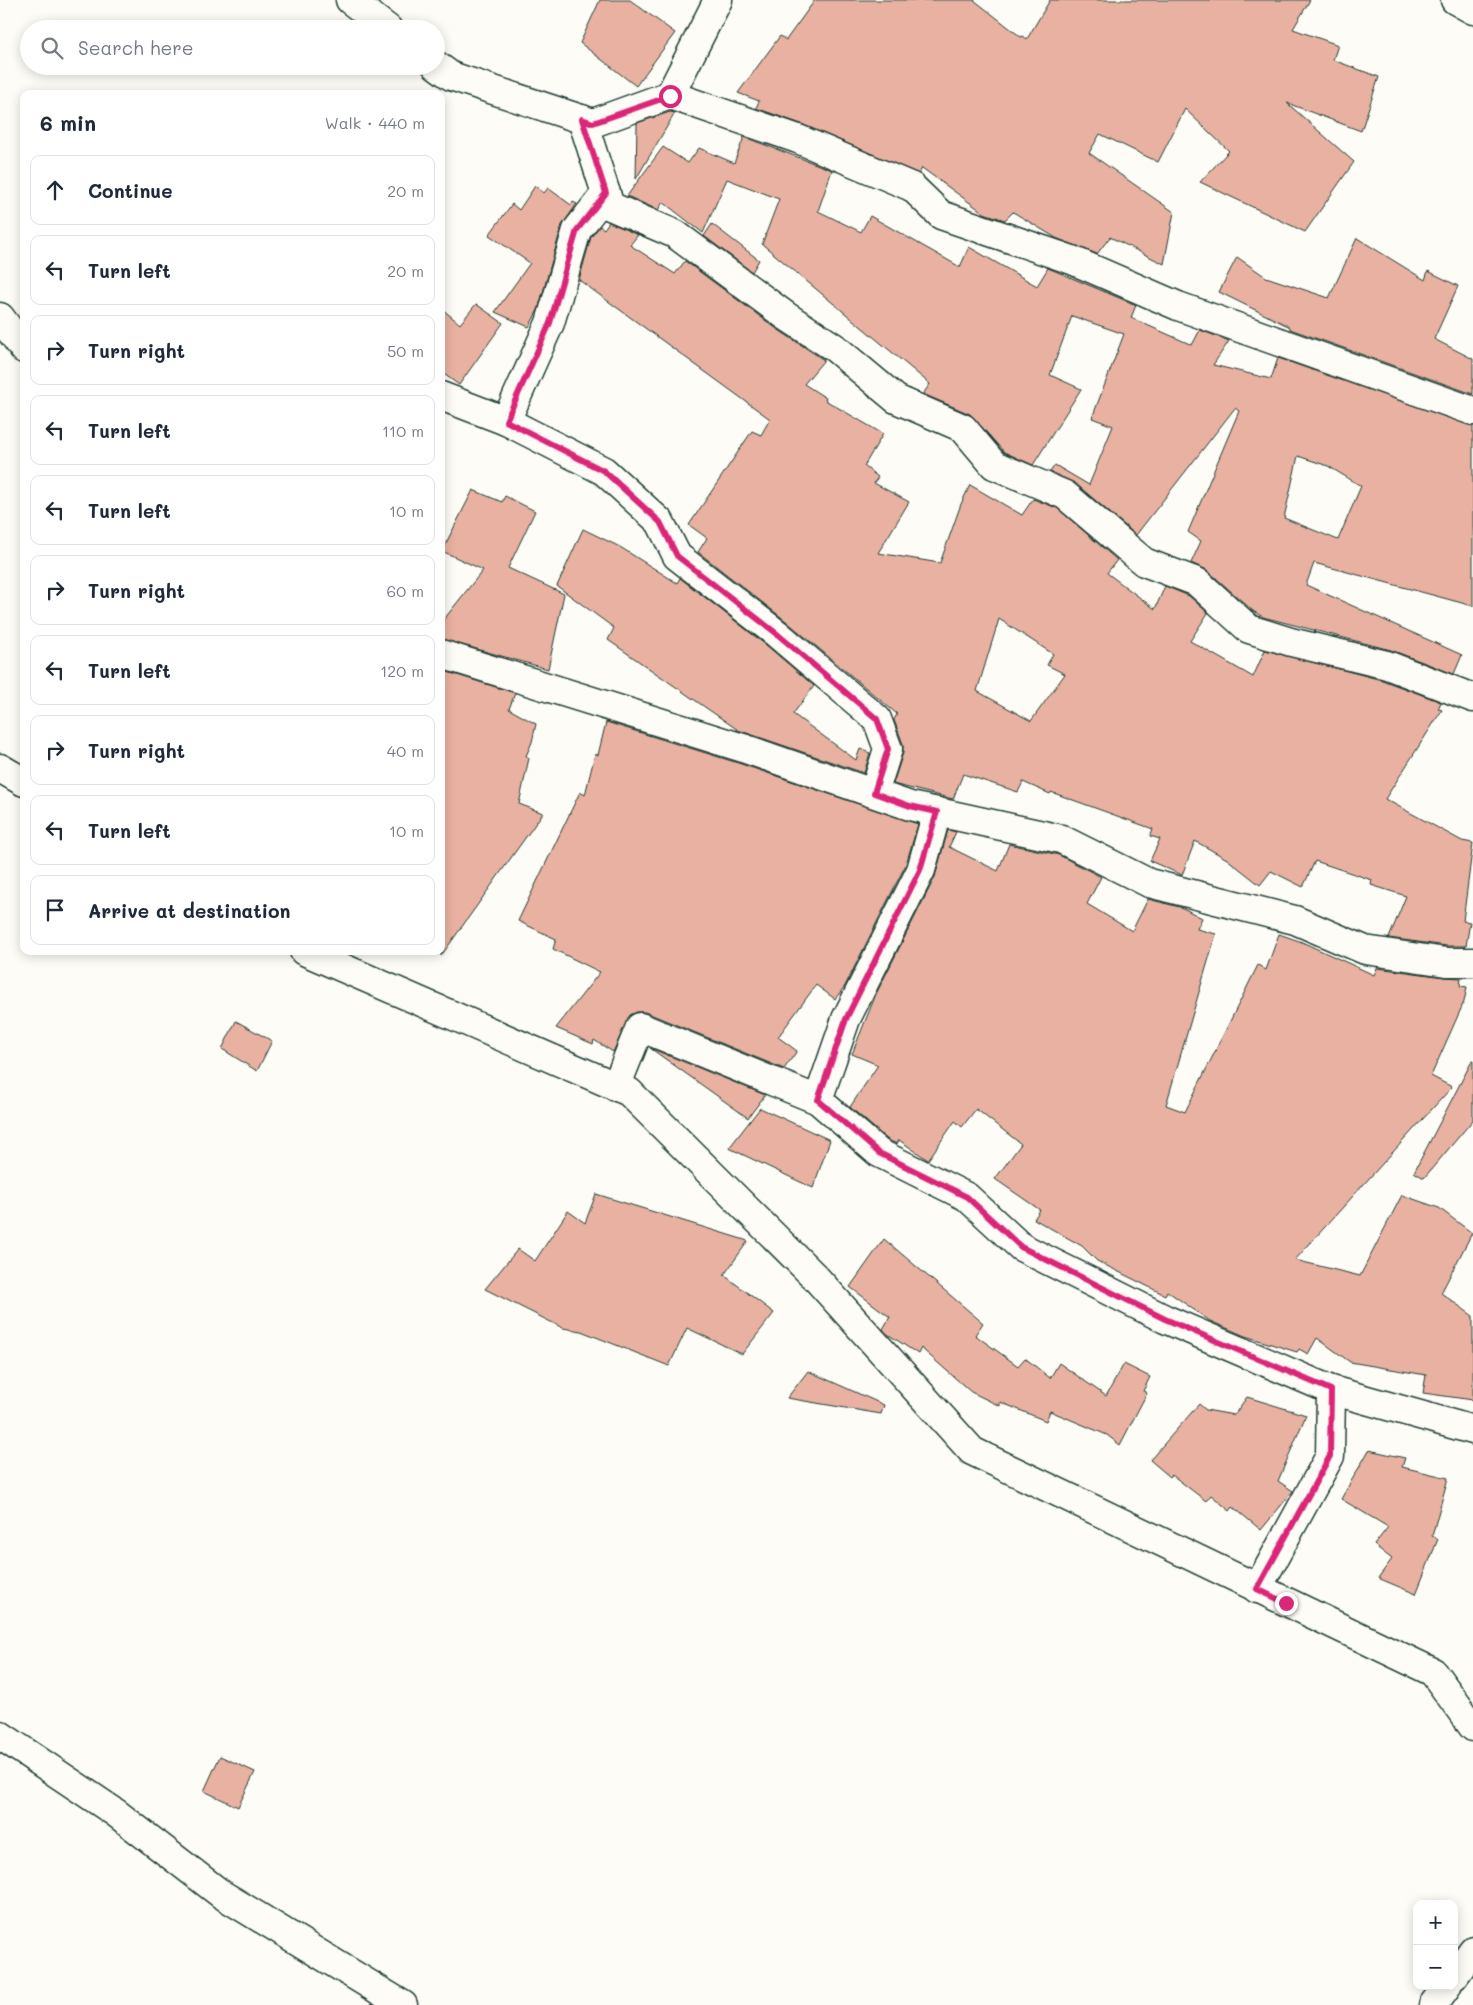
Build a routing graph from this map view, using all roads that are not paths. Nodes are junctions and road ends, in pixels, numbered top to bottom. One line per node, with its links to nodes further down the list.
1 (350, 0): 5 (street)
2 (718, 0): 7 (street)
3 (1455, 0): 4 (street)
4 (1473, 10)
5 (376, 20)
6 (445, 72): 8 (street)
7 (670, 96): 8 (street); 13 (street)
8 (582, 119): 9 (street)
9 (606, 193): 14 (street); 16 (street)
10 (0, 317): 11 (street)
11 (20, 344)
12 (445, 398): 14 (street)
13 (1473, 411)
14 (506, 421): 19 (street)
15 (445, 655): 19 (street)
16 (1473, 698)
17 (0, 768): 18 (street)
18 (20, 780)
19 (874, 793): 20 (street)
20 (937, 812): 22 (street); 24 (street)
21 (313, 955): 23 (street)
22 (1473, 962)
23 (616, 1087): 24 (street); 27 (street)
24 (818, 1100): 25 (street)
25 (1331, 1390): 26 (street); 27 (street)
26 (1473, 1430)
27 (1257, 1589): 28 (street)
28 (1473, 1727)
29 (0, 1735): 33 (street)
30 (1473, 1950): 31 (street)
31 (1458, 1971)
32 (1444, 1990): 34 (street)
33 (403, 2005)
34 (1433, 2005)

